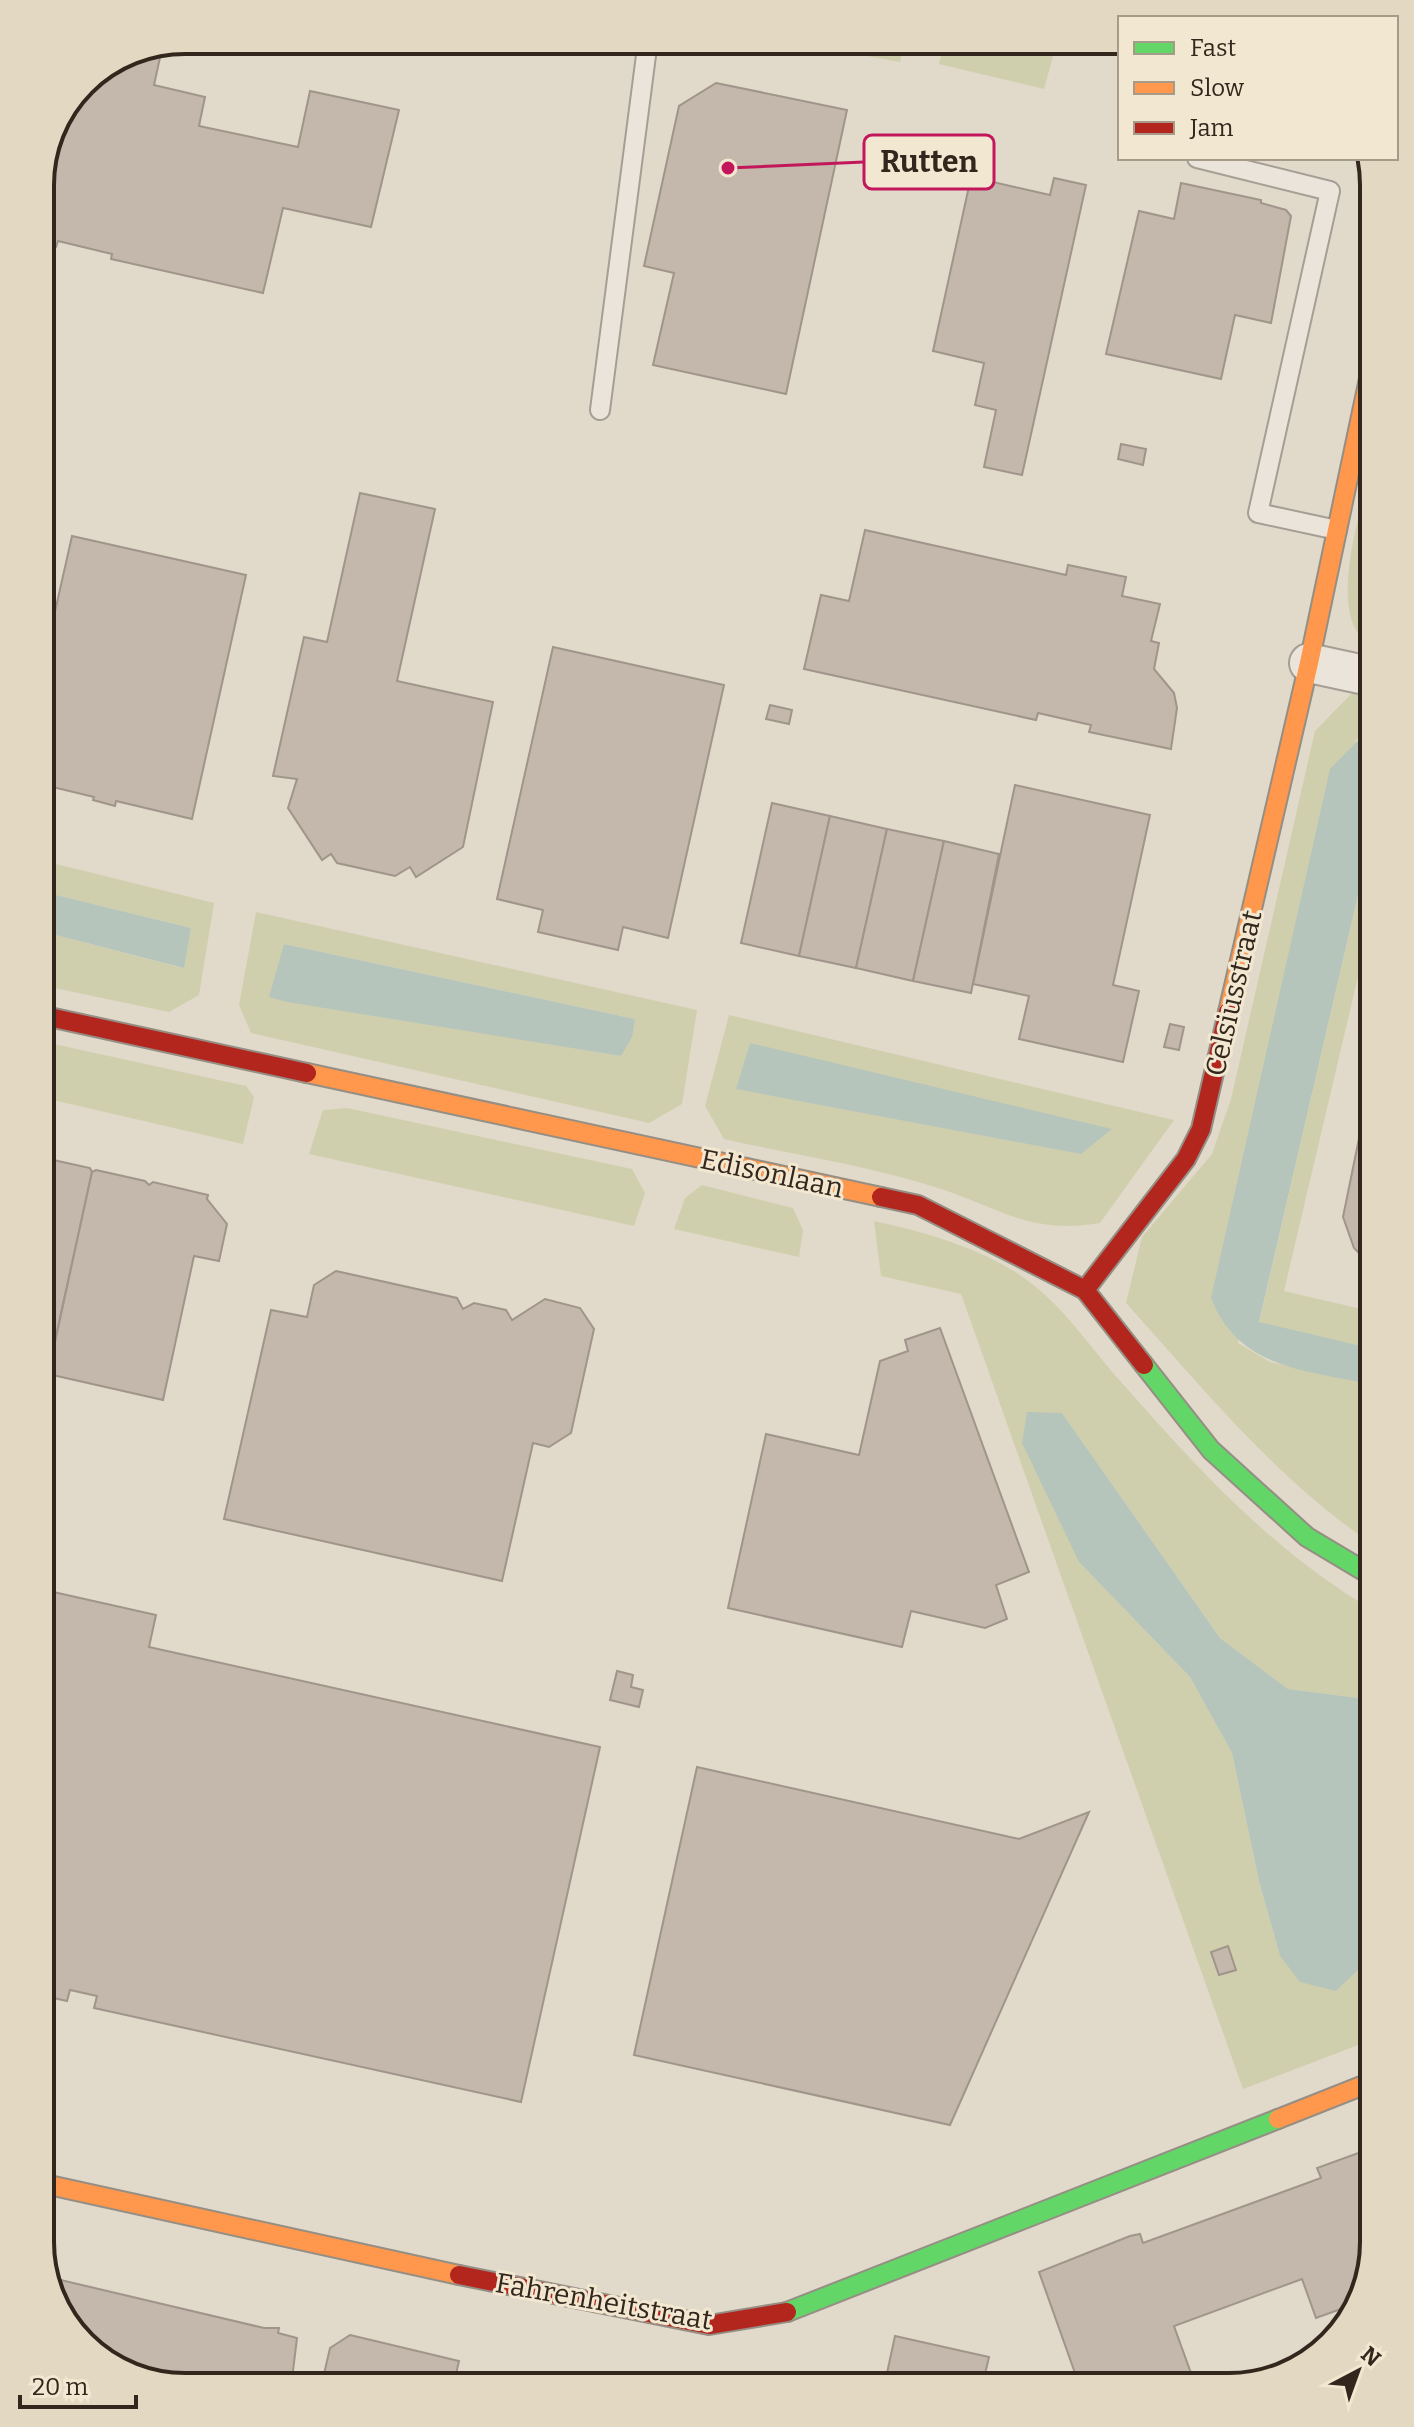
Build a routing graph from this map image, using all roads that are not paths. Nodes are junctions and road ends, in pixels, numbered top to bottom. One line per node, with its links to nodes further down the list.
1 (646, 54): 3 (lane)
2 (1205, 160): 5 (lane)
3 (600, 410)
4 (1360, 421): 5 (street, Celsiusstraat)
5 (1337, 530): 6 (street, Celsiusstraat)
6 (1309, 663): 7 (street); 9 (street, Celsiusstraat)
7 (1360, 674)
8 (54, 1018): 9 (street, Edisonlaan)
9 (1085, 1290): 10 (street, Edisonlaan)
10 (1360, 1569)
11 (1360, 2087): 12 (street, Fahrenheitstraat)
12 (54, 2186)

